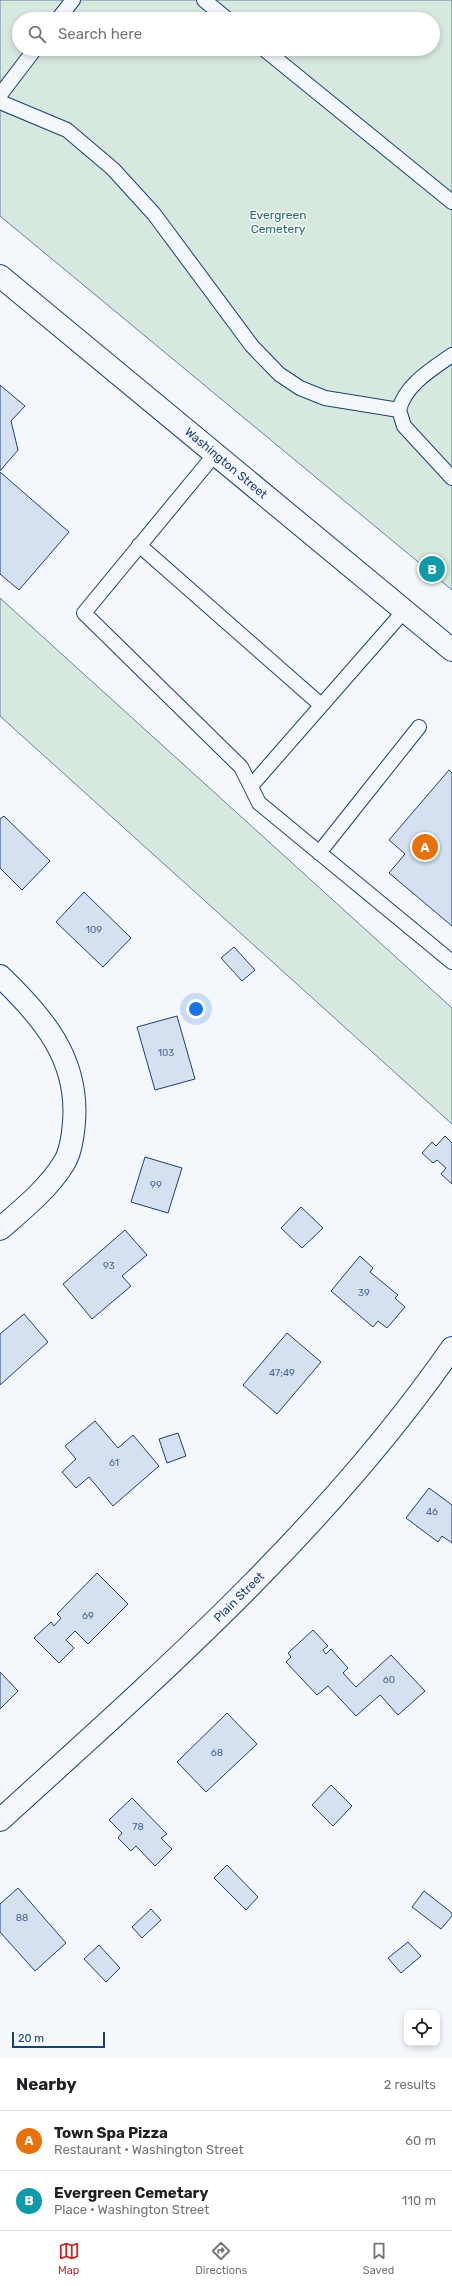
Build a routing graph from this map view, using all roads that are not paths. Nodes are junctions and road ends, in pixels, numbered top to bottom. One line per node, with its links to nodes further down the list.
1 (73, 0): 3 (lane)
2 (204, 0): 4 (lane)
3 (64, 12)
4 (219, 12)
5 (30, 56): 7 (lane)
6 (273, 56): 9 (lane)
7 (0, 95)
8 (0, 102): 12 (lane)
9 (452, 202)
10 (0, 276): 13 (street, Washington Street)
11 (452, 355): 12 (lane)
12 (399, 410): 14 (lane)
13 (215, 454): 15 (lane); 16 (street, Washington Street)
14 (452, 478)
15 (139, 545): 18 (lane); 20 (lane)
16 (404, 610): 17 (street, Washington Street); 18 (lane)
17 (452, 650)
18 (321, 705): 20 (lane)
19 (419, 727): 21 (lane)
20 (251, 786): 21 (lane)
21 (319, 853): 22 (lane)
22 (452, 962)
23 (0, 976): 24 (street)
24 (0, 1229)
25 (452, 1348): 26 (street, Plain Street)
26 (0, 1820)

